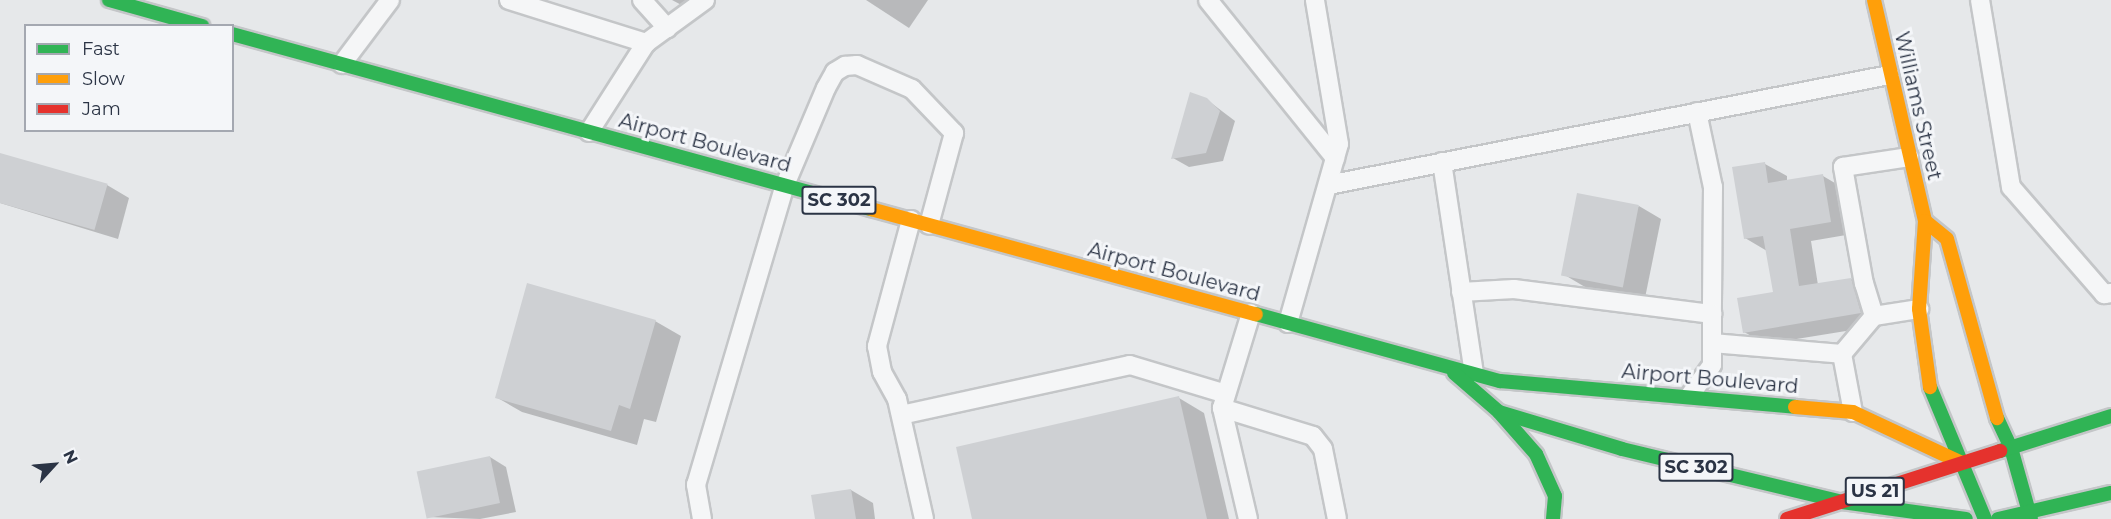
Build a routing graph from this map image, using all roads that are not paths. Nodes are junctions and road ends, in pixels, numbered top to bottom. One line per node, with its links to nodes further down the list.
1 (109, 0): 10 (main road)
2 (390, 0): 14 (lane)
3 (509, 0): 13 (lane)
4 (642, 0): 11 (lane)
5 (705, 0): 11 (lane)
6 (1208, 0): 19 (lane)
7 (1316, 0): 19 (lane)
8 (1874, 0): 15 (main road, Williams Street)
9 (1980, 0): 27 (lane)
10 (195, 24)
11 (667, 28): 13 (lane)
12 (234, 35): 14 (main road, Airport Boulevard / SC 302)
13 (646, 43): 17 (lane)
14 (342, 64): 17 (main road, Airport Boulevard / SC 302)
15 (1889, 75): 16 (lane); 18 (main road, Williams Street)
16 (1697, 112): 20 (lane); 30 (lane)
17 (589, 132): 21 (main road, Airport Boulevard / SC 302)
18 (1909, 157): 24 (main road, Williams Street); 31 (lane)
19 (1335, 158): 22 (lane)
20 (1442, 162): 22 (lane); 26 (lane)
21 (785, 185): 23 (main road, Airport Boulevard / SC 302); 25 (lane); 48 (lane)
22 (1328, 185): 32 (lane)
23 (911, 220): 25 (main road, Airport Boulevard / SC 302); 41 (lane)
24 (1925, 221): 28 (main road, Williams Street); 43 (main road)
25 (929, 225): 29 (main road, Airport Boulevard / SC 302)
26 (1461, 292): 30 (lane); 36 (lane)
27 (2111, 293)
28 (1919, 309): 31 (lane); 44 (main road, Williams Street)
29 (1251, 313): 32 (main road, Airport Boulevard / SC 302); 38 (lane)
30 (1712, 314): 33 (lane)
31 (1874, 316): 34 (lane)
32 (1288, 323): 35 (main road, Airport Boulevard / SC 302)
33 (1712, 343): 34 (lane); 37 (lane)
34 (1842, 354): 40 (lane)
35 (1445, 366): 36 (main road, Airport Boulevard / SC 302); 39 (main road, Airport Boulevard / SC 302)
36 (1474, 374): 37 (main road, Airport Boulevard / SC 302)
37 (1690, 395): 40 (main road, Airport Boulevard / SC 302)
38 (1224, 401): 41 (lane); 50 (lane); 51 (lane)
39 (1499, 412): 46 (main road, Airport Boulevard / SC 302); 52 (main road)
40 (1853, 412): 44 (main road, Airport Boulevard / SC 302)
41 (900, 415): 49 (lane)
42 (2111, 416): 43 (main road, US 21)
43 (2011, 448): 44 (main road, US 21); 47 (main road)
44 (1962, 463): 46 (main road, US 21); 55 (main road, Williams Street)
45 (2111, 493): 47 (main road)
46 (1842, 502): 53 (main road, US 21); 54 (main road, Airport Boulevard / SC 302)
47 (2030, 515): 56 (main road)
48 (702, 519)
49 (924, 519)
50 (1248, 519)
51 (1337, 519)
52 (1553, 519)
53 (1787, 519)
54 (1966, 519)
55 (1984, 519)
56 (1998, 519)

